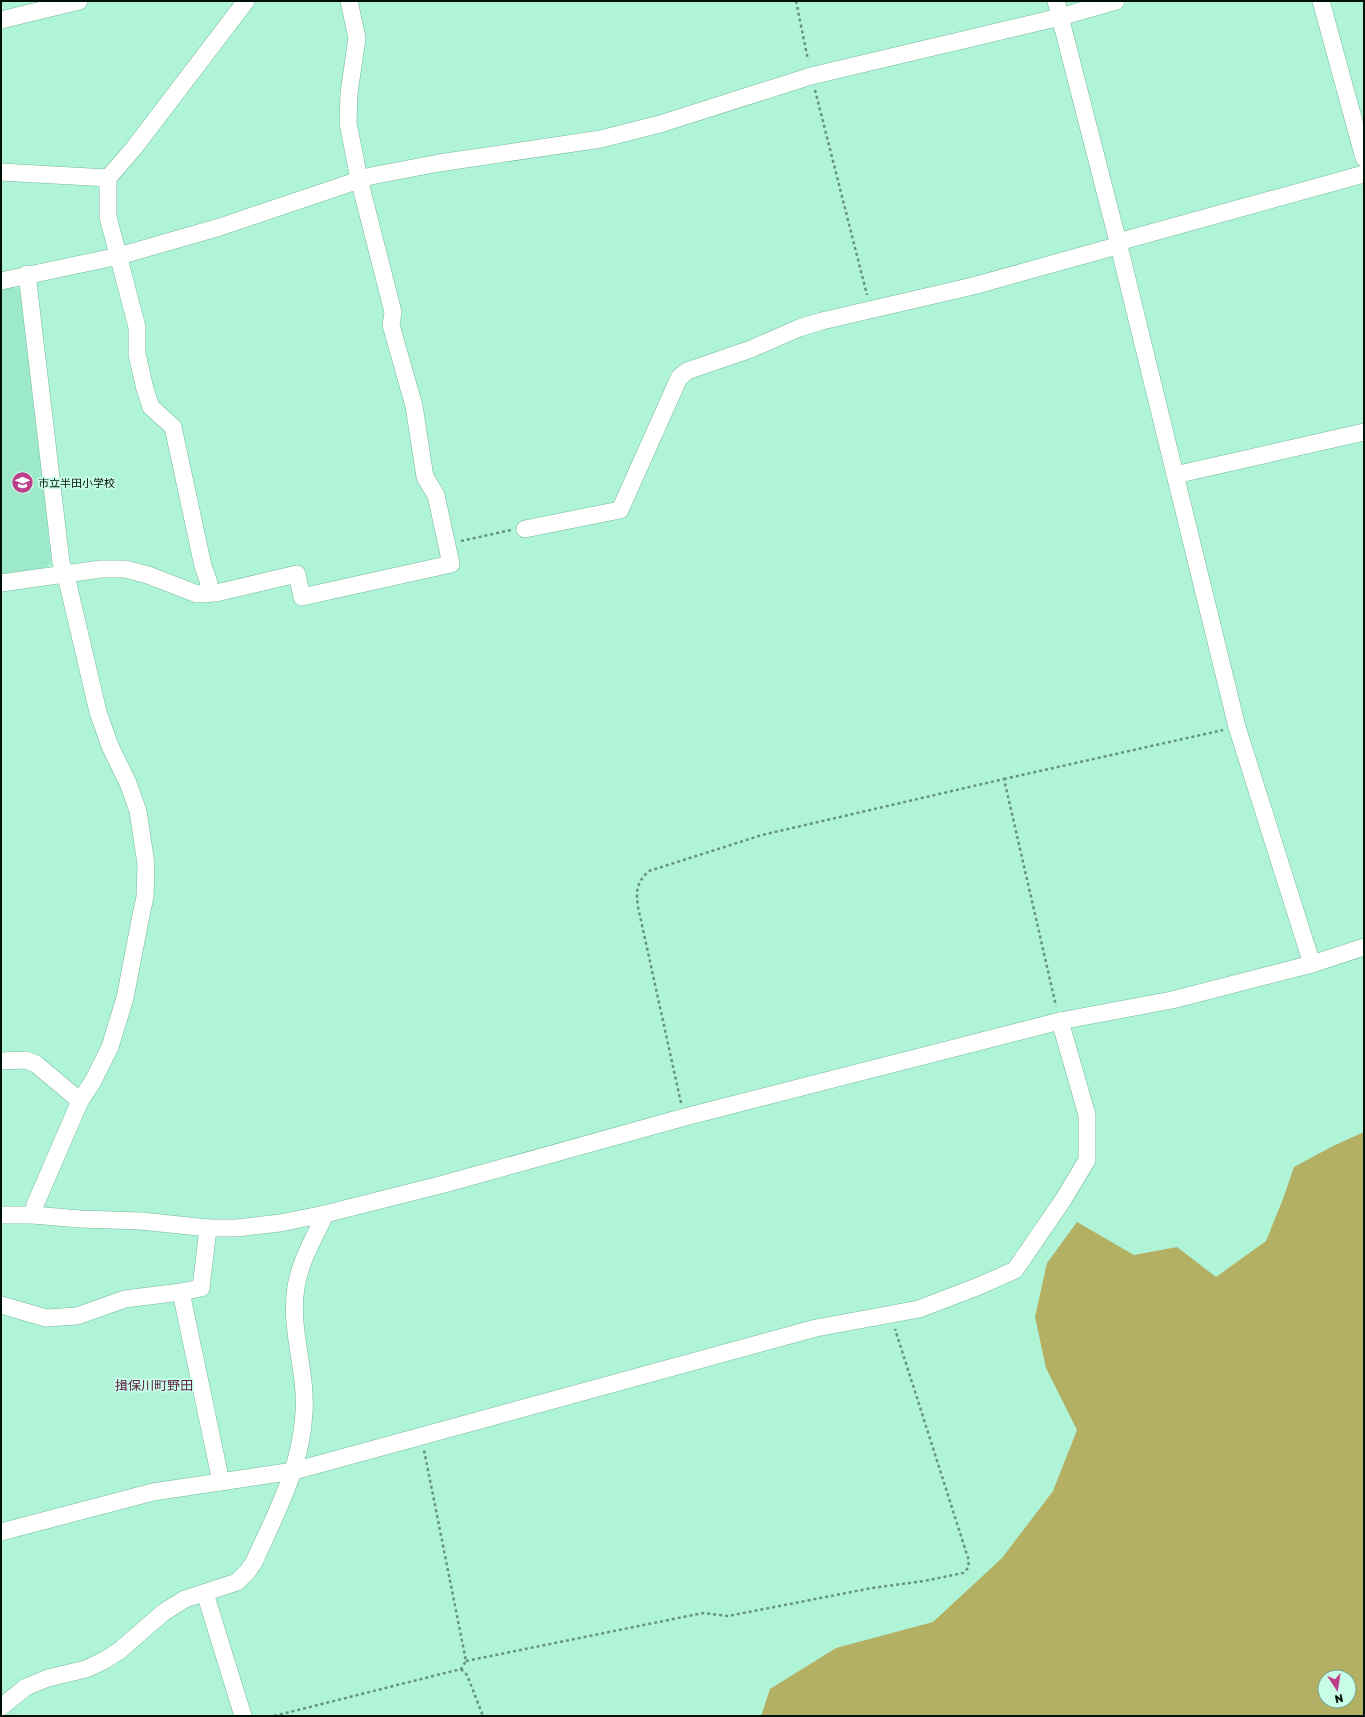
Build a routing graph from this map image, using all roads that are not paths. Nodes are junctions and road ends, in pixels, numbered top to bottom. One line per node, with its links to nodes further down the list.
1 (79, 1): 7 (street)
2 (246, 1): 11 (street)
3 (349, 1): 12 (street)
4 (1116, 1): 6 (street)
5 (1321, 1): 8 (street)
6 (1058, 9): 12 (street); 13 (street)
7 (1, 20)
8 (1364, 158)
9 (1, 172): 11 (street)
10 (1364, 174): 13 (street)
11 (108, 178): 14 (street)
12 (359, 179): 14 (street); 22 (street)
13 (1118, 242): 18 (street); 19 (street)
14 (119, 256): 15 (street); 22 (street)
15 (27, 274): 16 (street); 20 (street)
16 (1, 281)
17 (1364, 432): 18 (street)
18 (1175, 475): 24 (street)
19 (525, 529)
20 (64, 574): 21 (street); 22 (street); 27 (street)
21 (1, 583)
22 (206, 594)
23 (1364, 947): 24 (street)
24 (1312, 964): 25 (street)
25 (1060, 1021): 28 (street); 34 (street)
26 (1, 1061): 27 (street)
27 (80, 1101): 30 (street)
28 (325, 1214): 31 (street); 34 (street)
29 (1, 1215): 30 (street)
30 (33, 1215): 31 (street)
31 (208, 1228): 32 (street)
32 (181, 1292): 33 (street); 35 (street)
33 (1, 1305)
34 (294, 1471): 35 (street); 37 (street)
35 (221, 1482): 36 (street)
36 (1, 1532)
37 (205, 1593): 38 (street); 39 (street)
38 (1, 1706)
39 (243, 1716)

